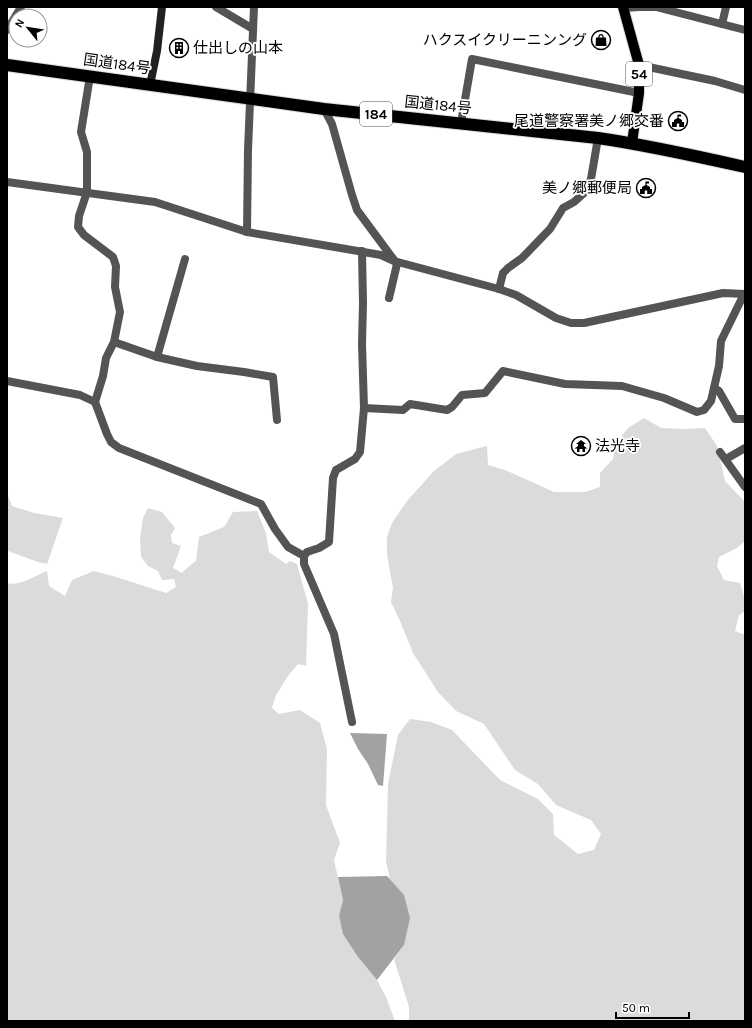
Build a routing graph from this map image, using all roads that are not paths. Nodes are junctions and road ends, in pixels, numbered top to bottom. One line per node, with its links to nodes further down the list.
1 (21, 7): 11 (street)
2 (162, 7): 16 (street)
3 (216, 7): 10 (street)
4 (254, 7): 10 (street)
5 (624, 7): 6 (street); 14 (main road, 54)
6 (639, 7): 7 (street)
7 (656, 7): 9 (street)
8 (726, 7): 9 (street)
9 (722, 24): 12 (street)
10 (253, 29): 19 (street)
11 (7, 30)
12 (745, 30)
13 (7, 65): 15 (highway, 国道184号 / 184)
14 (639, 66): 17 (street); 18 (main road, 54)
15 (90, 76): 16 (highway, 国道184号 / 184); 26 (street)
16 (150, 85): 19 (highway, 国道184号 / 184)
17 (745, 90)
18 (639, 93): 21 (street); 23 (main road, 54)
19 (251, 98): 20 (highway, 国道184号 / 184); 27 (street)
20 (324, 109): 21 (highway, 国道184号 / 184); 30 (street)
21 (461, 123): 22 (highway, 国道184号 / 184)
22 (598, 138): 23 (highway, 国道184号 / 184); 31 (street)
23 (632, 143): 24 (highway, 国道184号 / 184)
24 (745, 167)
25 (7, 182): 26 (street)
26 (87, 192): 27 (street); 34 (street)
27 (247, 232): 28 (street)
28 (362, 251): 30 (street); 39 (street)
29 (185, 259): 35 (street)
30 (394, 261): 31 (street); 33 (street)
31 (499, 289): 32 (street)
32 (744, 294): 37 (street)
33 (389, 298)
34 (114, 342): 35 (street); 38 (street)
35 (157, 357): 41 (street)
36 (7, 381): 38 (street)
37 (714, 388): 39 (street); 40 (street)
38 (95, 402): 44 (street)
39 (364, 408): 44 (street)
40 (745, 419)
41 (277, 420)
42 (745, 448): 43 (street)
43 (744, 485)
44 (304, 556): 45 (street)
45 (352, 722)

